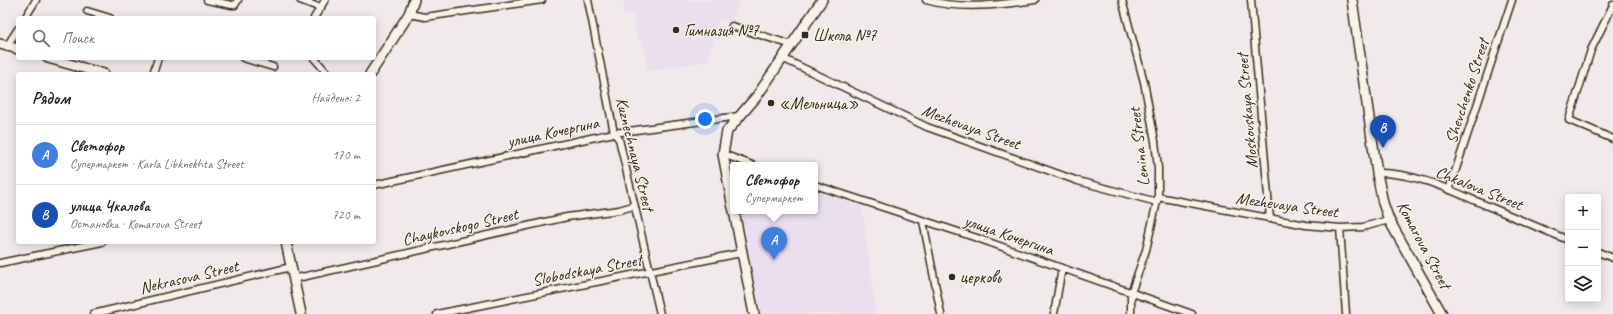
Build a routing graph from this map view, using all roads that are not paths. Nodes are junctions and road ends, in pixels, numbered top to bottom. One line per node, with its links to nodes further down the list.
1 (36, 0): 20 (street)
2 (207, 0): 3 (street)
3 (238, 0)
4 (300, 0): 17 (street)
5 (325, 0): 17 (street)
6 (414, 0): 19 (main road)
7 (542, 0): 19 (street)
8 (588, 0): 39 (street, Kuznechnaya Street)
9 (822, 0): 26 (main road)
10 (926, 0): 11 (street)
11 (1035, 0)
12 (1122, 0): 48 (street, Lenina Street)
13 (1251, 0): 51 (street, Moskovskaya Street)
14 (1352, 0): 43 (main road, Komarova Street)
15 (1512, 0): 46 (street, Shevchenko Street)
16 (1613, 6): 40 (street)
17 (320, 8): 22 (street)
18 (86, 11): 21 (street)
19 (409, 14): 37 (main road)
20 (26, 16)
21 (103, 16)
22 (315, 16)
23 (732, 26): 26 (street)
24 (16, 31): 25 (street)
25 (4, 45): 27 (main road)
26 (792, 45): 28 (main road)
27 (16, 48)
28 (782, 58): 38 (main road); 48 (street, Mezhevaya Street)
29 (55, 60): 34 (main road)
30 (157, 60): 35 (street)
31 (250, 60): 33 (street)
32 (316, 60): 36 (street)
33 (273, 67)
34 (97, 72)
35 (154, 72)
36 (326, 72)
37 (371, 72)
38 (739, 116): 39 (street, улица Кочергина); 41 (main road)
39 (614, 133): 44 (street, улица Кочергина); 49 (street, Kuznechnaya Street)
40 (1613, 139)
41 (723, 154): 42 (street); 47 (main road)
42 (744, 162)
43 (1377, 173): 46 (street, Chkalova Street); 52 (main road, Komarova Street)
44 (376, 185)
45 (818, 186): 53 (street, улица Кочергина)
46 (1449, 190): 55 (street, Chkalova Street)
47 (730, 193)
48 (1158, 199): 51 (street, Mezhevaya Street); 66 (street, Lenina Street)
49 (633, 206): 64 (street, Kuznechnaya Street); 65 (street, Chaykovskogo Street)
50 (734, 214): 58 (main road)
51 (1270, 220): 54 (street, Mezhevaya Street)
52 (1389, 220): 54 (street, Mezhevaya Street); 77 (main road, Komarova Street)
53 (923, 221): 63 (street, улица Кочергина); 72 (street)
54 (1340, 228): 76 (street)
55 (1565, 239)
56 (92, 244): 61 (street)
57 (286, 244): 62 (main road)
58 (741, 253): 64 (street, Slobodskaya Street); 71 (main road)
59 (1601, 253): 60 (street)
60 (1613, 258)
61 (0, 263)
62 (291, 267): 65 (main road); 67 (street, Nekrasova Street)
63 (1062, 268): 66 (street, улица Кочергина); 73 (street)
64 (650, 271): 69 (street, Slobodskaya Street); 70 (street, Kuznechnaya Street)
65 (293, 279): 68 (main road)
66 (1131, 293): 74 (street, Lenina Street); 75 (street, улица Кочергина)
67 (93, 314)
68 (301, 314)
69 (438, 314)
70 (660, 314)
71 (754, 314)
72 (941, 314)
73 (1054, 314)
74 (1131, 314)
75 (1192, 314)
76 (1346, 314)
77 (1442, 314)

